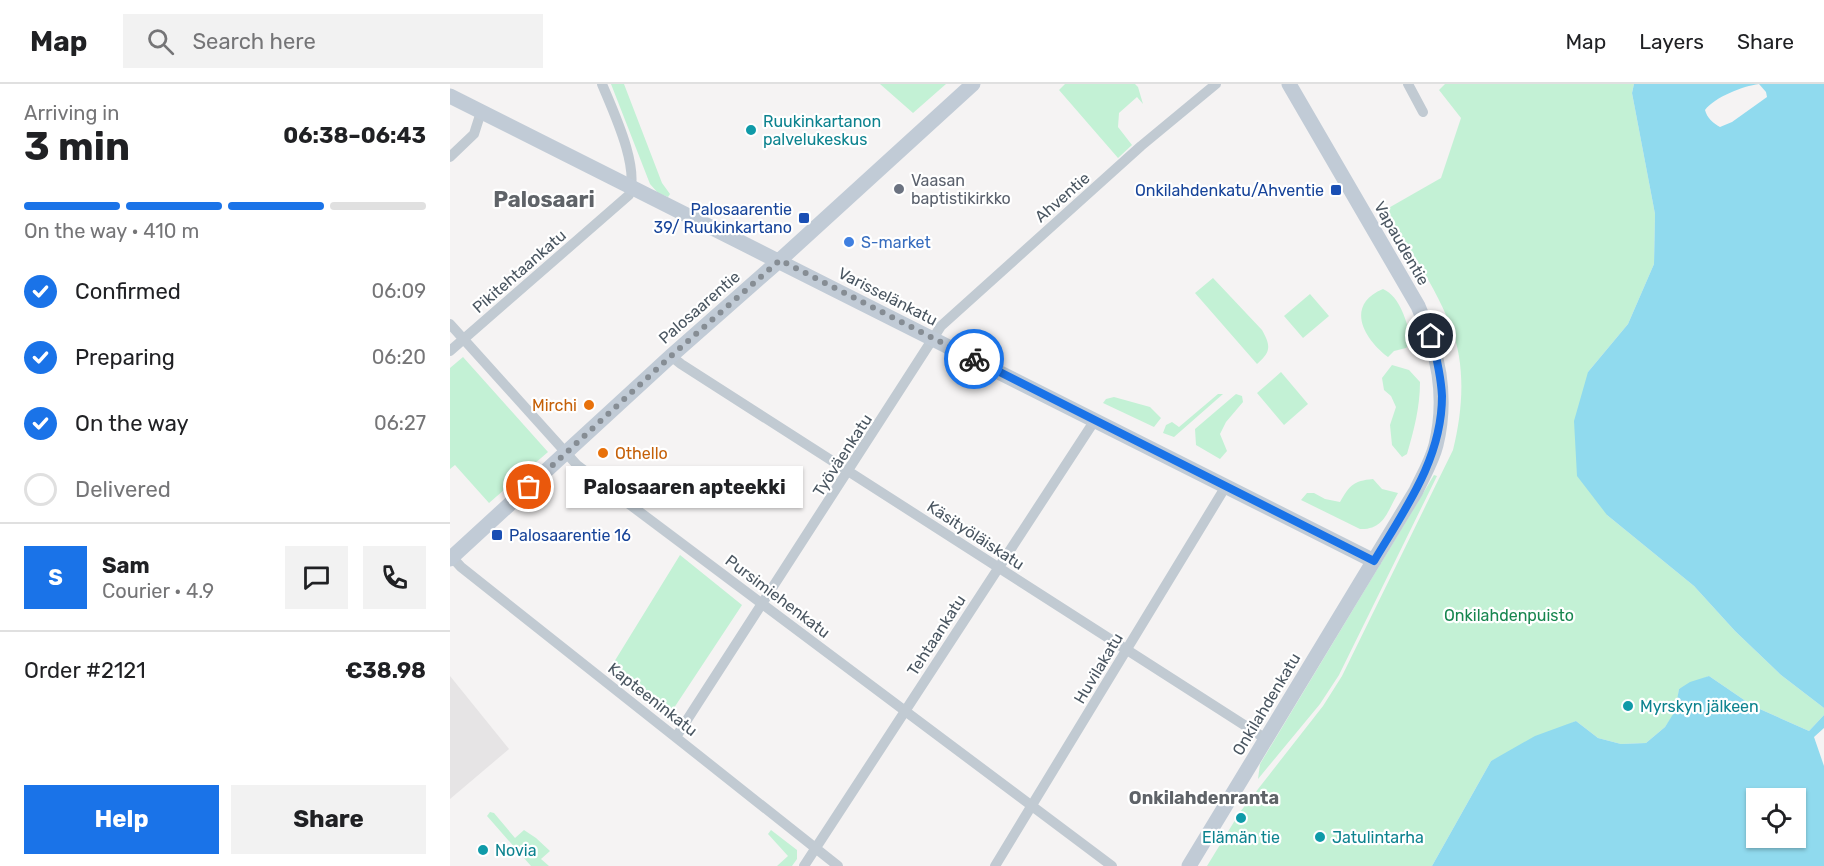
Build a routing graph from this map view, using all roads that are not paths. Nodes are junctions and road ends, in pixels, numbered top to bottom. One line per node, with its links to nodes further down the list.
1 (602, 84): 10 (street)
2 (973, 84): 11 (main road, Palosaarentie)
3 (1216, 84): 14 (street, Ahventie)
4 (1289, 84): 22 (main road, Vapaudentie)
5 (1408, 84): 8 (street)
6 (450, 96): 7 (main road, Varisselänkatu)
7 (482, 112): 9 (street); 10 (main road, Varisselänkatu)
8 (1423, 112)
9 (450, 156)
10 (632, 188): 11 (main road, Varisselänkatu); 13 (street, Pikitehtaankatu)
11 (780, 260): 14 (main road, Varisselänkatu); 16 (main road, Palosaarentie)
12 (450, 324): 13 (street, Pursimiehenkatu)
13 (463, 339): 15 (street, Pikitehtaankatu); 18 (street, Pursimiehenkatu)
14 (934, 339): 17 (main road, Varisselänkatu); 19 (street, Työväenkatu)
15 (450, 351)
16 (671, 356): 18 (main road, Palosaarentie); 19 (street, Käsityöläiskatu)
17 (1095, 420): 20 (main road, Varisselänkatu); 23 (street, Tehtaankatu)
18 (567, 453): 21 (main road, Palosaarentie); 24 (street, Pursimiehenkatu)
19 (849, 471): 23 (street, Käsityöläiskatu); 24 (street, Työväenkatu)
20 (1226, 486): 22 (main road, Varisselänkatu); 25 (street, Huvilakatu)
21 (451, 557): 27 (street, Kapteeninkatu)
22 (1374, 561): 28 (main road, Onkilahdenkatu)
23 (998, 567): 25 (street, Käsityöläiskatu); 26 (street, Tehtaankatu)
24 (763, 604): 26 (street, Pursimiehenkatu); 27 (street, Työväenkatu)
25 (1127, 650): 28 (street, Käsityöläiskatu); 29 (street, Huvilakatu)
26 (905, 710): 29 (street, Pursimiehenkatu); 30 (street, Tehtaankatu)
27 (676, 737): 30 (street, Kapteeninkatu)
28 (1266, 739): 35 (main road, Onkilahdenkatu)
29 (1032, 806): 33 (street, Huvilakatu); 34 (street, Pursimiehenkatu)
30 (816, 849): 31 (street, Tehtaankatu); 32 (street, Kapteeninkatu)
31 (804, 866)
32 (838, 866)
33 (995, 866)
34 (1112, 866)
35 (1189, 866)

